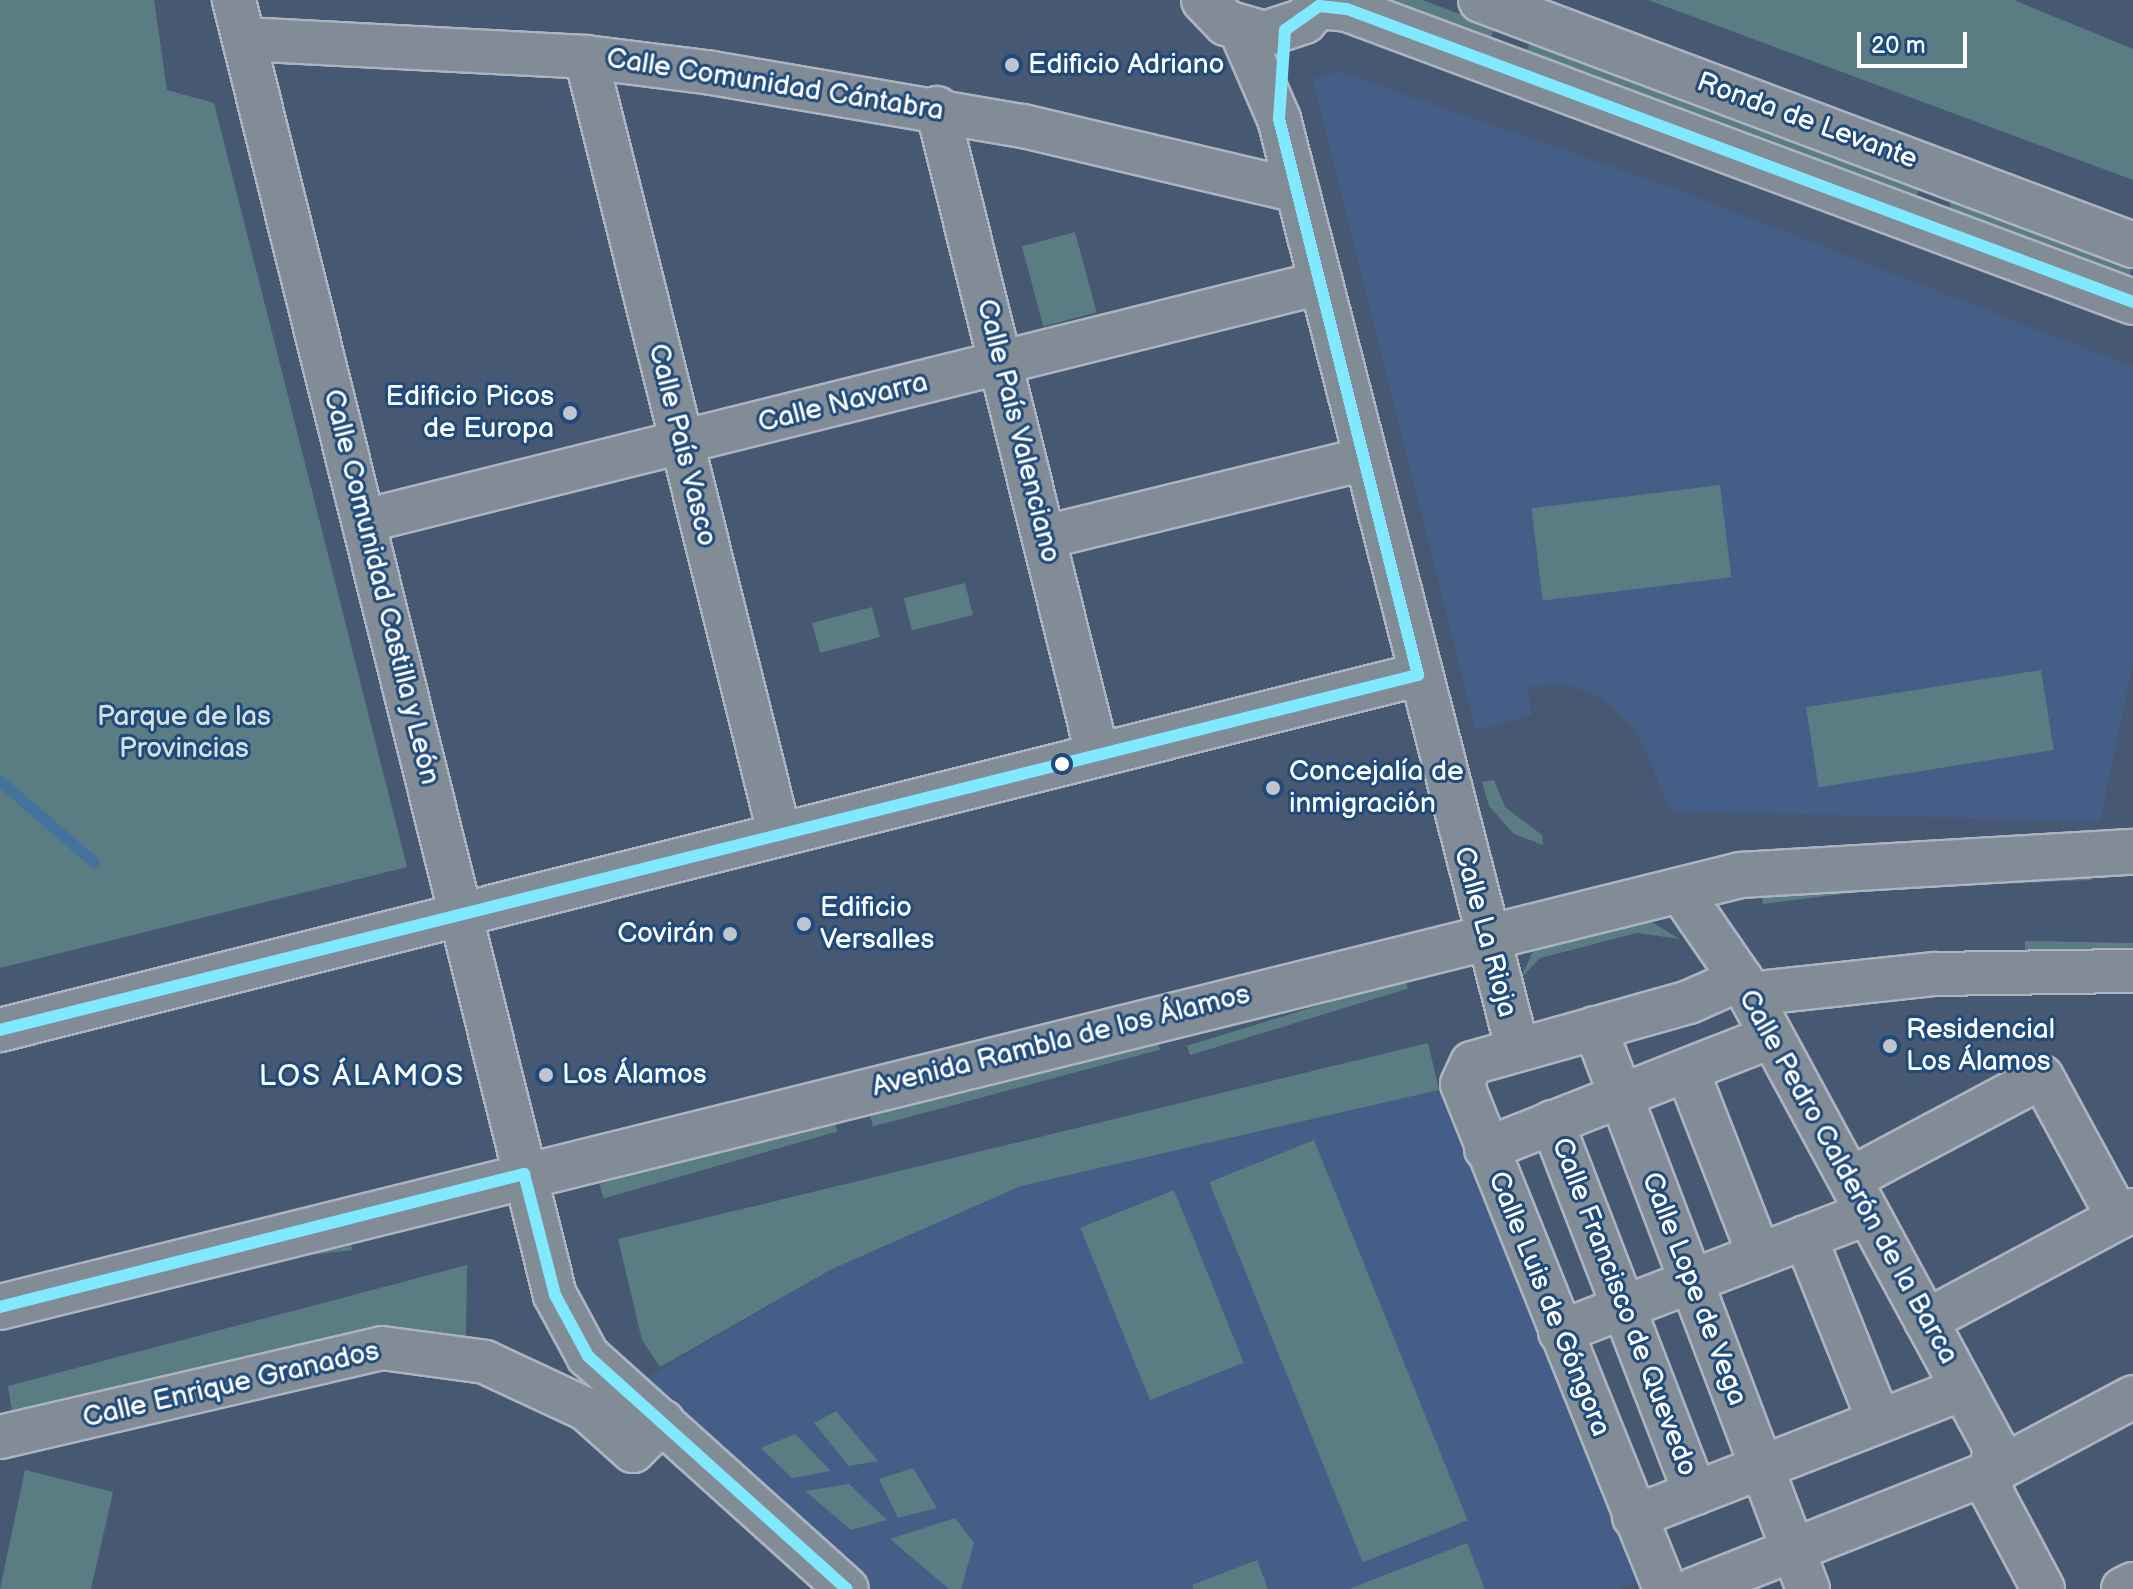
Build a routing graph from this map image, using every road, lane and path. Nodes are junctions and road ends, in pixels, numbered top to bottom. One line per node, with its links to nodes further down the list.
1 (1204, 0): 5 (street)
2 (1481, 0): 10 (street, Ronda de Levante)
3 (1309, 12): 5 (street, Ronda de Levante); 8 (street, Calle La Rioja); 12 (street, Ronda de Levante)
4 (239, 20): 6 (street, Calle Comunidad Cántabra); 16 (street, Calle Comunidad Castilla y León)
5 (1240, 29): 8 (street, Calle La Rioja)
6 (586, 57): 7 (street, Calle Comunidad Cántabra); 14 (street, Calle País Vasco)
7 (937, 108): 9 (street, Calle Comunidad Cántabra); 13 (street, Calle País Valenciano)
8 (1279, 119): 9 (street, Calle La Rioja)
9 (1297, 191): 11 (street, Calle La Rioja)
10 (2133, 245)
11 (1320, 283): 13 (street, Calle Navarra); 15 (street, Calle La Rioja)
12 (2133, 302)
13 (1001, 364): 14 (street, Calle Navarra); 17 (street, Calle País Valenciano)
14 (682, 444): 16 (street, Calle Navarra); 20 (street, Calle País Vasco)
15 (1364, 459): 17 (street); 18 (street, Calle La Rioja)
16 (364, 521): 23 (street, Calle Comunidad Castilla y León)
17 (1045, 537): 19 (street, Calle País Valenciano)
18 (1418, 675): 19 (street); 24 (street, Calle La Rioja)
19 (1097, 753): 20 (street)
20 (779, 832): 23 (street)
21 (2133, 852): 22 (street, Avenida Rambla de los Álamos)
22 (1681, 892): 24 (street, Avenida Rambla de los Álamos); 26 (street, Calle Pedro Calderón de la Barca)
23 (462, 913): 28 (street); 35 (street, Calle Comunidad Castilla y León)
24 (1485, 937): 30 (street, Calle La Rioja); 35 (street, Avenida Rambla de los Álamos)
25 (2133, 971): 26 (street)
26 (1754, 985): 27 (street); 29 (street, Calle Pedro Calderón de la Barca)
27 (1595, 1028): 30 (street); 32 (street, Calle Lope de Vega)
28 (0, 1030)
29 (1771, 1037): 31 (street); 36 (street, Calle Pedro Calderón de la Barca)
30 (1517, 1047): 34 (street, Calle Luis de Góngora)
31 (1687, 1070): 32 (street); 39 (street)
32 (1621, 1096): 33 (street); 40 (street, Calle Lope de Vega)
33 (1552, 1122): 34 (street); 42 (street, Calle Francisco de Quevedo)
34 (1486, 1149): 44 (street, Calle Luis de Góngora)
35 (524, 1174): 41 (street, Avenida Rambla de los Álamos); 47 (street, Calle Comunidad Castilla y León)
36 (1859, 1196): 37 (street); 38 (street); 43 (street, Calle Pedro Calderón de la Barca)
37 (2126, 1214): 43 (street)
38 (1805, 1237): 39 (street); 48 (street)
39 (1759, 1255): 40 (street)
40 (1691, 1281): 42 (street); 50 (street, Calle Lope de Vega)
41 (0, 1307)
42 (1623, 1307): 44 (street); 52 (street, Calle Francisco de Quevedo)
43 (1926, 1321): 45 (street, Calle Pedro Calderón de la Barca)
44 (1560, 1332): 53 (street, Calle Luis de Góngora)
45 (1963, 1389): 48 (street); 51 (street, Calle Pedro Calderón de la Barca)
46 (2133, 1397): 51 (street)
47 (663, 1421): 49 (street, Calle Enrique Granados); 56 (street, Calle Comunidad Castilla y León)
48 (1879, 1421): 50 (street)
49 (0, 1437)
50 (1761, 1466): 52 (street); 54 (street, Calle Lope de Vega)
51 (1994, 1471): 54 (street); 60 (street, Calle Pedro Calderón de la Barca)
52 (1695, 1493): 53 (street)
53 (1634, 1517): 57 (street, Calle Luis de Góngora)
54 (1794, 1549): 58 (street); 59 (street, Calle Lope de Vega)
55 (2133, 1584): 61 (street)
56 (847, 1589)
57 (1665, 1589)
58 (1694, 1589)
59 (1808, 1589)
60 (2043, 1589)
61 (2123, 1589)

